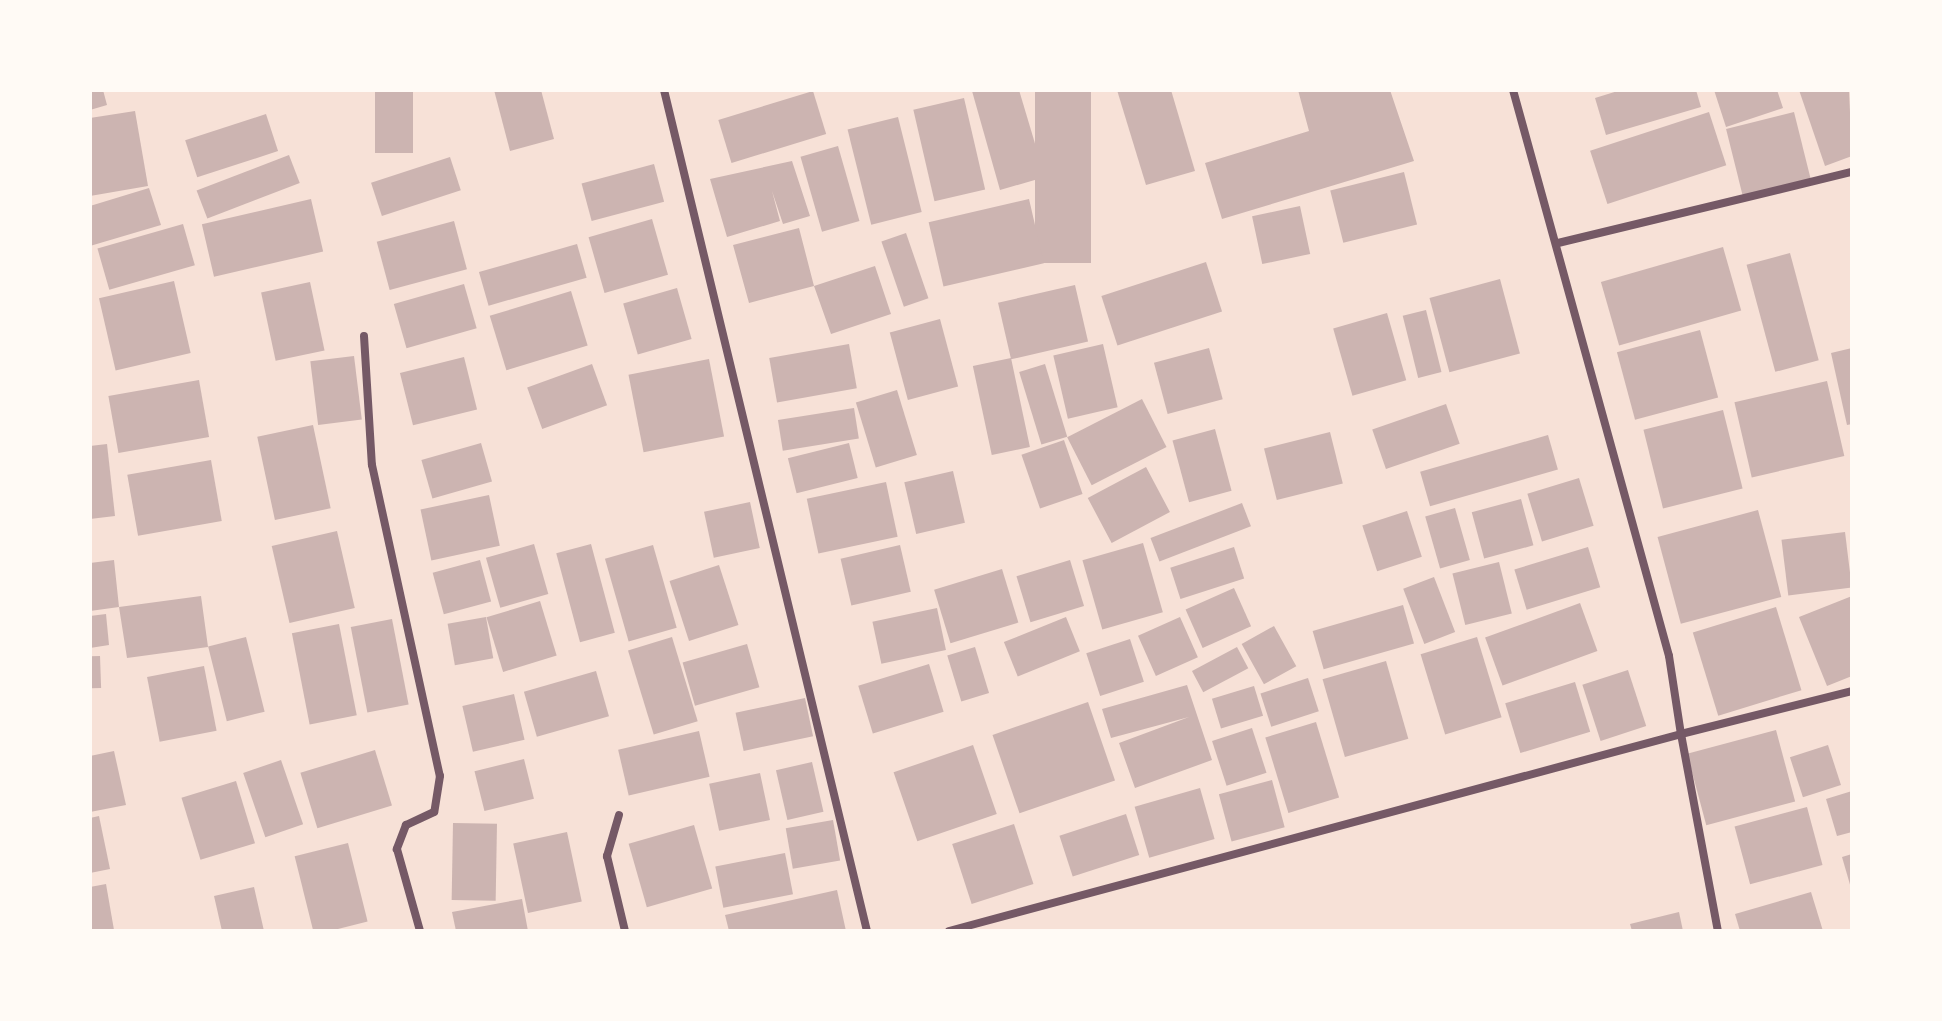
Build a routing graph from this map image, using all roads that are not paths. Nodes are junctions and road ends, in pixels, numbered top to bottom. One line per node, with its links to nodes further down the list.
1 (664, 90): 11 (street)
2 (1513, 90): 4 (street)
3 (1852, 172): 4 (street)
4 (1558, 243): 7 (street)
5 (364, 336): 9 (street)
6 (1852, 691): 7 (street)
7 (1681, 734): 12 (street); 13 (street)
8 (619, 815): 10 (street)
9 (420, 931)
10 (625, 931)
11 (867, 931)
12 (949, 931)
13 (1718, 931)

